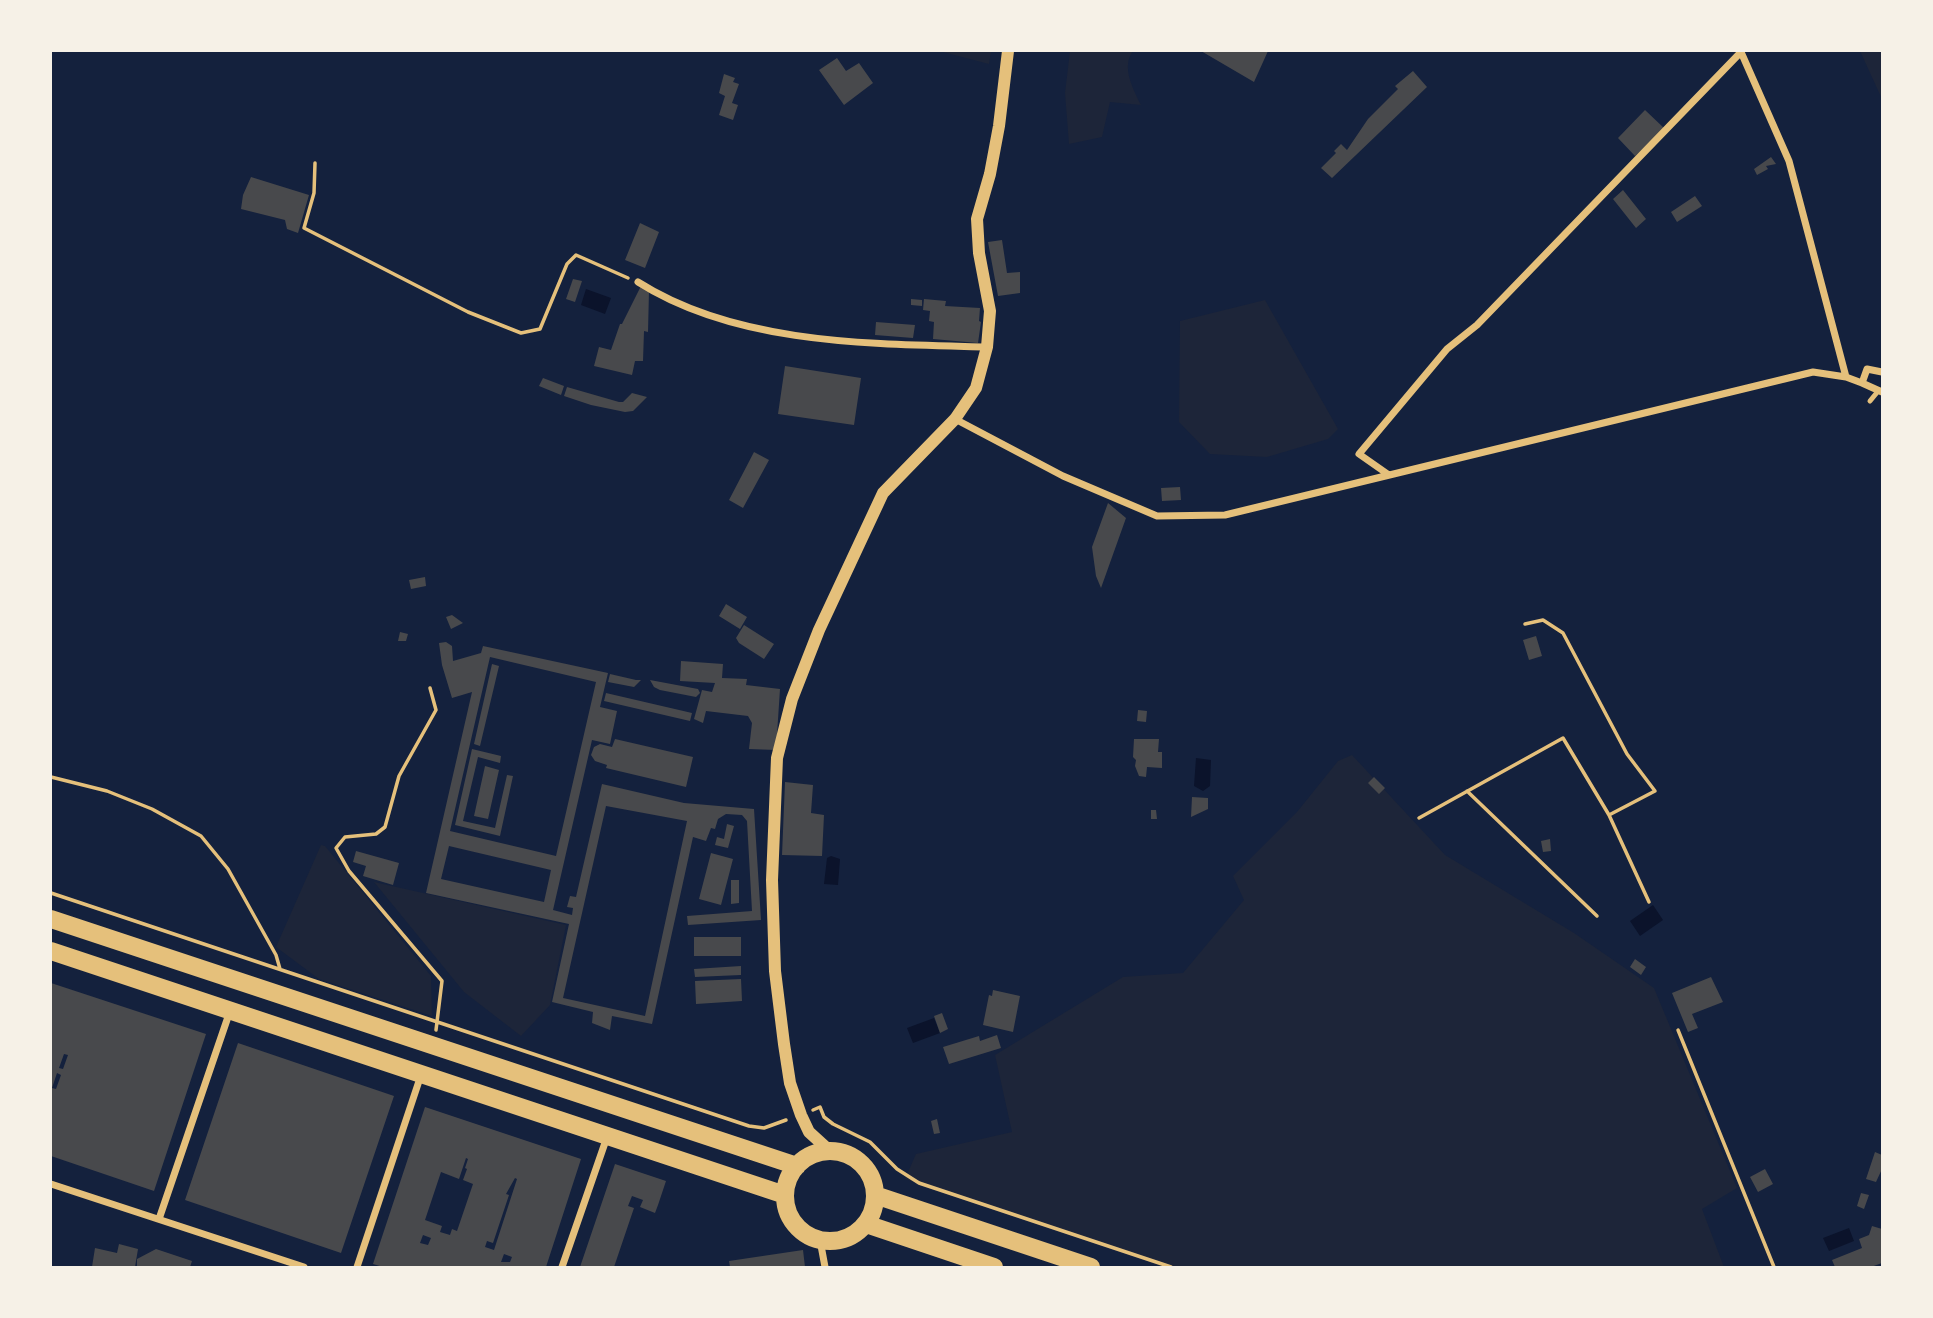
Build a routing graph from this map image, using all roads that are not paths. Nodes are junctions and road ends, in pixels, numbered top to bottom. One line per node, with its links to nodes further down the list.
1 (1007, 51): 4 (street)
2 (1741, 51): 6 (street); 11 (street)
3 (638, 282): 4 (street)
4 (988, 347): 10 (street)
5 (1882, 372): 7 (street)
6 (1846, 377): 7 (street); 11 (street)
7 (1862, 383): 8 (street)
8 (1881, 391): 9 (lane)
9 (1870, 401)
10 (955, 419): 11 (street); 17 (street)
11 (1389, 475)
12 (51, 919): 18 (main road)
13 (51, 951): 14 (main road)
14 (230, 1011): 15 (main road); 22 (street)
15 (421, 1074): 16 (main road); 26 (street)
16 (607, 1136): 20 (main road); 27 (street)
17 (831, 1152): 18 (main road); 21 (main road)
18 (797, 1166): 20 (main road)
19 (51, 1184): 22 (street)
20 (785, 1195): 24 (main road)
21 (875, 1195): 23 (main road); 30 (main road)
22 (159, 1219): 25 (street)
23 (866, 1224): 24 (main road); 29 (main road)
24 (820, 1240): 28 (street)
25 (304, 1267)
26 (357, 1267)
27 (562, 1267)
28 (825, 1267)
29 (994, 1267)
30 (1091, 1267)

